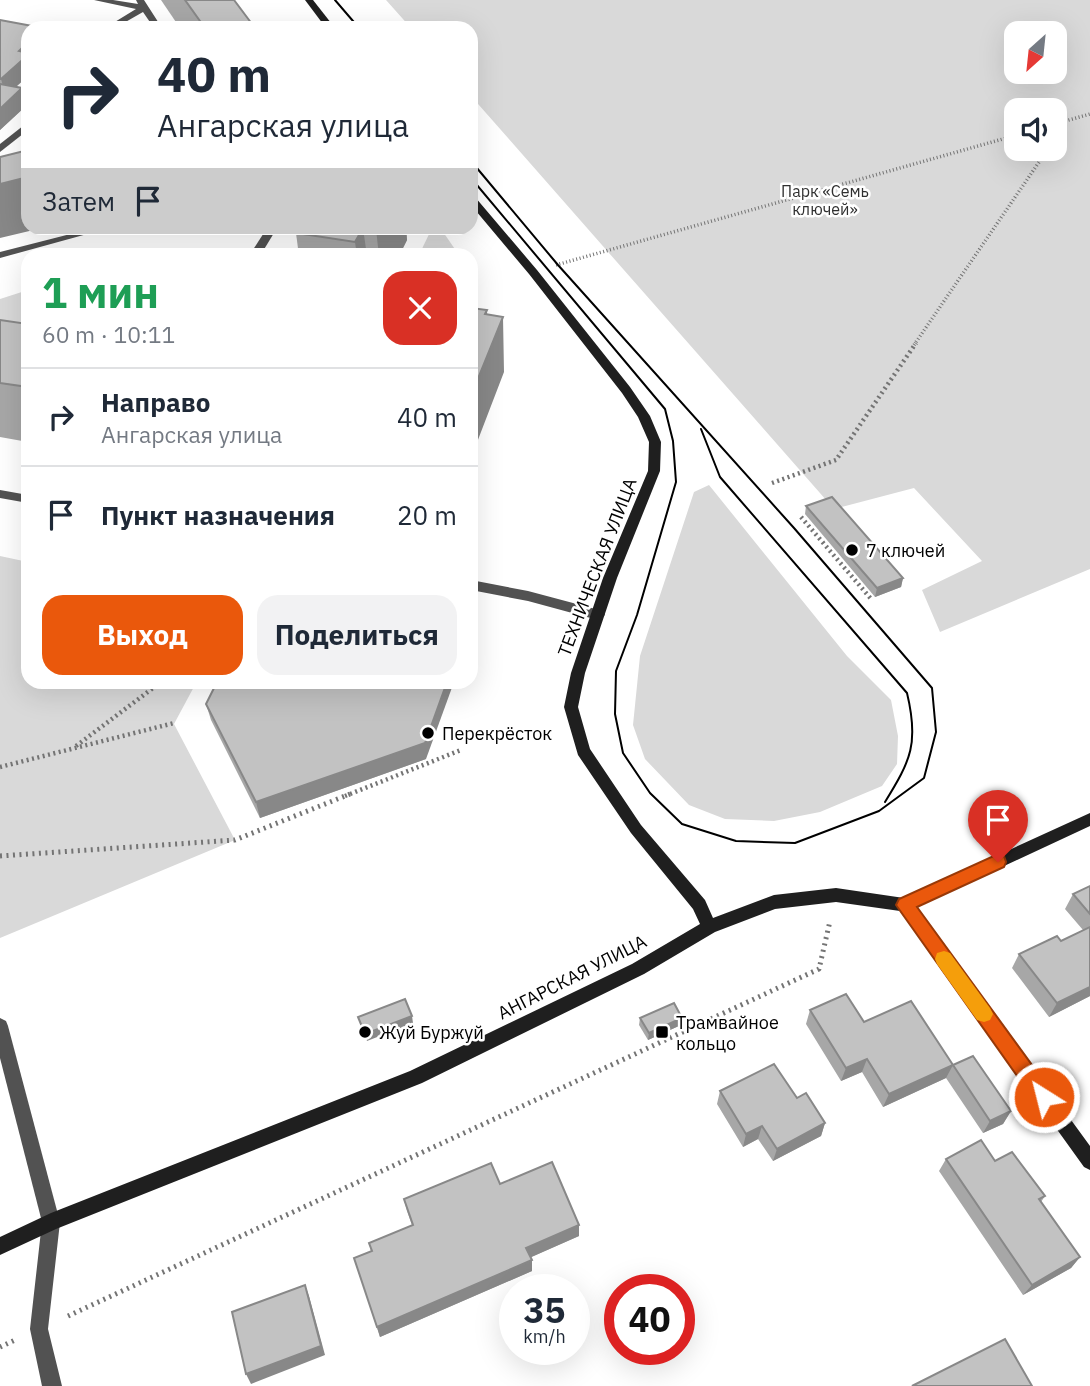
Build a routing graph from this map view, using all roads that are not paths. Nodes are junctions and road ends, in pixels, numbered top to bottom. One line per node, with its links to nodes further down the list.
1 (98, 0): 3 (street)
2 (309, 0): 6 (street)
3 (142, 4): 4 (street); 5 (street)
4 (119, 21)
5 (153, 21)
6 (326, 21)
7 (21, 131): 8 (street)
8 (0, 149)
9 (478, 207): 17 (street, ТЕХНИЧЕСКАЯ УЛИЦА)
10 (77, 235): 11 (street)
11 (27, 248)
12 (21, 250): 13 (street)
13 (0, 255)
14 (0, 494): 15 (street)
15 (21, 498)
16 (478, 586): 17 (street)
17 (597, 615): 20 (street, ТЕХНИЧЕСКАЯ УЛИЦА)
18 (1090, 819): 19 (street)
19 (905, 905): 20 (street, АНГАРСКАЯ УЛИЦА); 22 (street)
20 (709, 927): 23 (street, АНГАРСКАЯ УЛИЦА)
21 (0, 1026): 23 (street)
22 (1090, 1161)
23 (51, 1222): 24 (street, АНГАРСКАЯ УЛИЦА); 25 (street)
24 (0, 1246)
25 (52, 1386)

